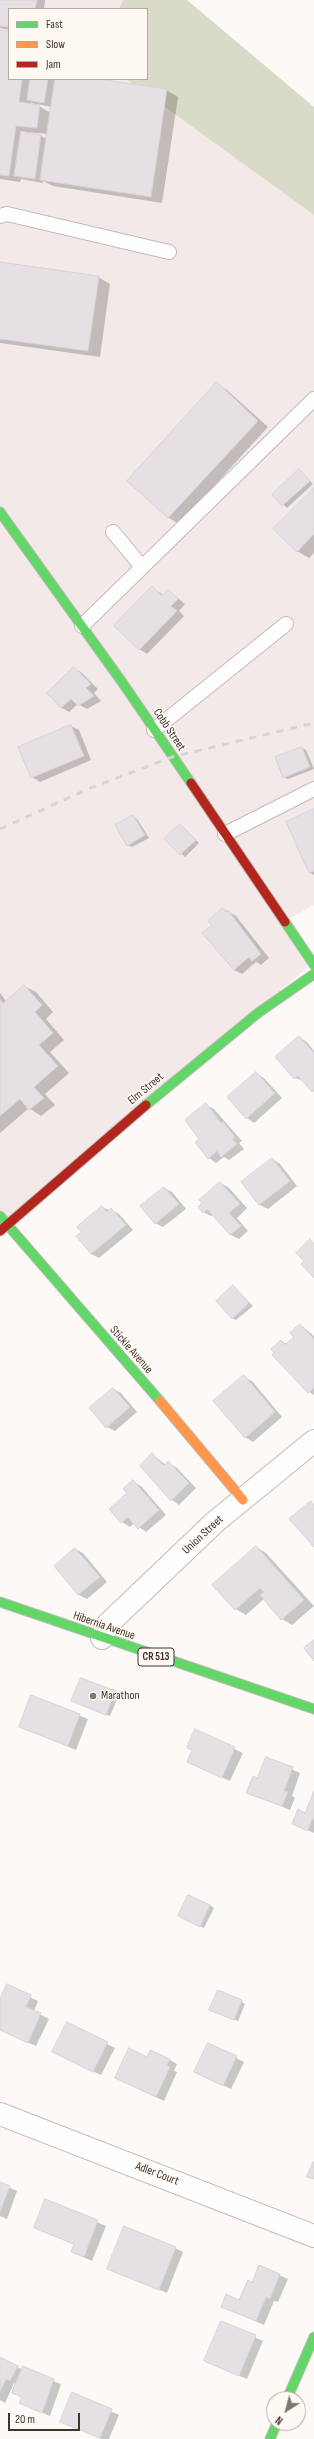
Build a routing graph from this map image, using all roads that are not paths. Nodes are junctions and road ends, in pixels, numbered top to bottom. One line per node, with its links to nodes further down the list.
1 (0, 216): 2 (lane)
2 (169, 252)
3 (314, 399): 6 (lane)
4 (0, 512): 8 (street, Cobb Street)
5 (113, 532): 6 (lane)
6 (142, 567): 8 (lane)
7 (286, 624): 9 (lane)
8 (82, 626): 9 (street, Cobb Street)
9 (154, 730): 11 (street, Cobb Street)
10 (314, 789): 11 (lane)
11 (225, 834): 12 (street, Cobb Street)
12 (314, 966)
13 (314, 974): 15 (street, Elm Street)
14 (0, 1216): 15 (street, Stickle Avenue)
15 (8, 1225): 16 (street, Elm Street); 18 (street, Stickle Avenue)
16 (0, 1231)
17 (314, 1443): 18 (street, Union Street)
18 (243, 1500): 20 (street, Union Street)
19 (0, 1602): 20 (street, Hibernia Avenue / CR 513)
20 (102, 1638): 21 (street, Hibernia Avenue / CR 513)
21 (314, 1709)
22 (0, 2114): 23 (street, Adler Court)
23 (314, 2236)
24 (314, 2337): 25 (street)
25 (290, 2391)

